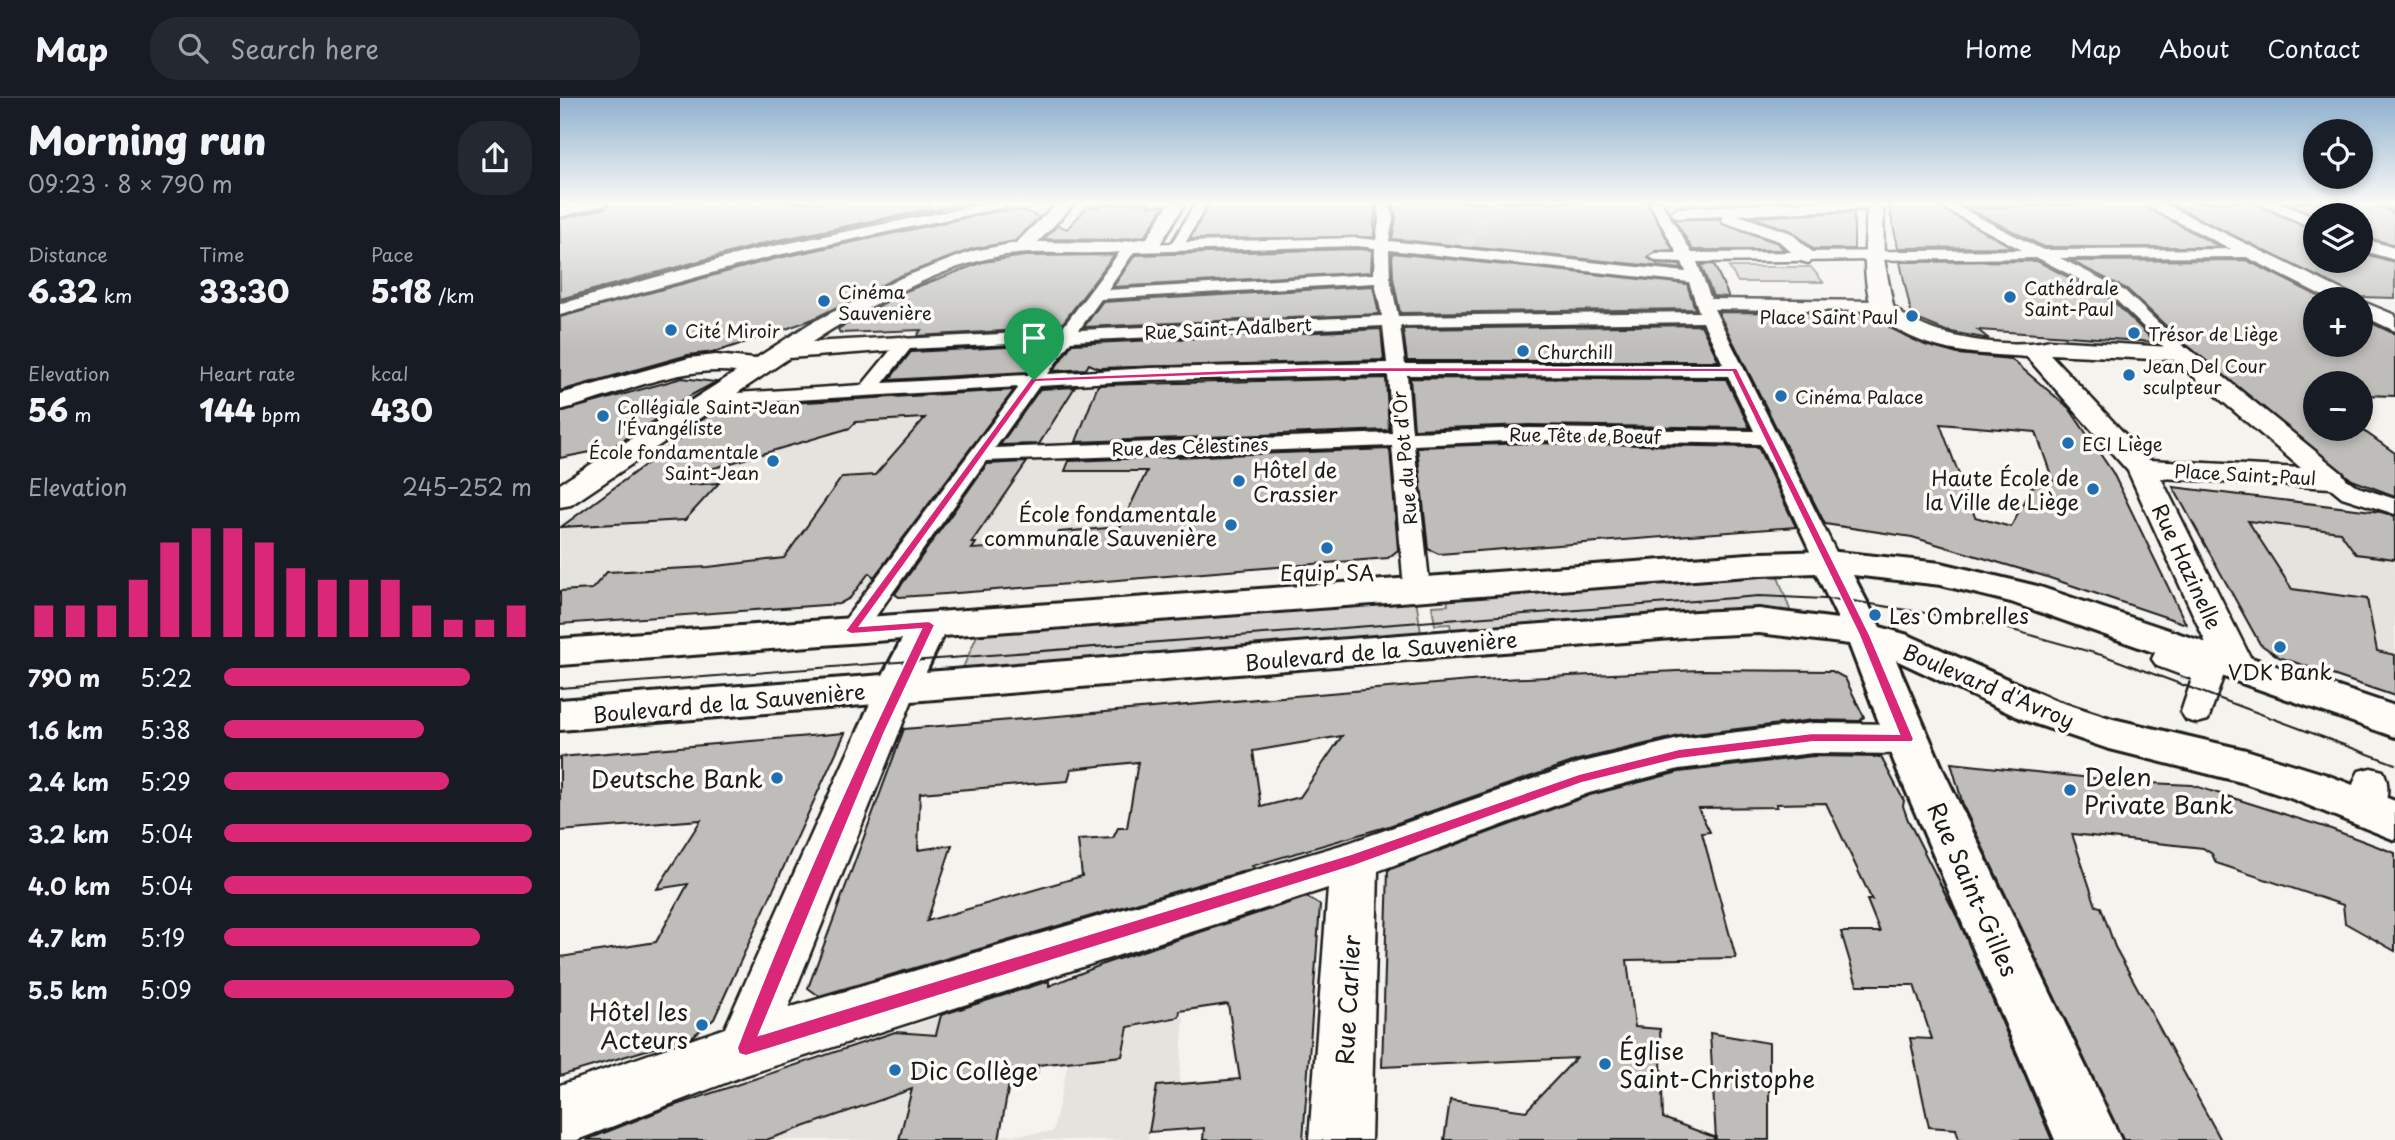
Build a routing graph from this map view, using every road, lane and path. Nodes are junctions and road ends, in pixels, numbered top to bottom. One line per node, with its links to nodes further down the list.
1 (719, 251): 21 (street)
2 (770, 251): 25 (street)
3 (1016, 251): 32 (street)
4 (1128, 251): 22 (street)
5 (1382, 251): 18 (street, Rue du Pot d'Or)
6 (1473, 251): 19 (street)
7 (1501, 251): 15 (street)
8 (1685, 251): 15 (street)
9 (1802, 251): 16 (street)
10 (1874, 251): 17 (street)
11 (2034, 251): 13 (street)
12 (2247, 251): 14 (street)
13 (2039, 253): 14 (street); 17 (street); 34 (street)
14 (2252, 253): 20 (street)
15 (1688, 258): 16 (street); 19 (street)
16 (1812, 259): 17 (street); 23 (street)
17 (1874, 259): 24 (street)
18 (1382, 278): 22 (street); 28 (street, Rue du Pot d'Or)
19 (1696, 278): 26 (street)
20 (2321, 287)
21 (560, 294)
22 (1096, 295): 30 (street)
23 (1852, 306): 24 (street, Rue Saint-Adalbert); 26 (street, Rue Saint-Adalbert)
24 (1882, 306): 33 (street)
25 (560, 309)
26 (1708, 311): 28 (street, Rue Saint-Adalbert); 37 (street)
27 (2373, 313): 29 (street)
28 (1391, 321): 30 (street, Rue Saint-Adalbert); 36 (street, Rue du Pot d'Or)
29 (2395, 324)
30 (1065, 336): 31 (street, Rue Saint-Adalbert); 38 (street)
31 (903, 344): 32 (street); 39 (street)
32 (785, 351): 35 (street)
33 (2035, 351): 34 (street); 45 (street)
34 (2180, 353): 46 (street, Place Saint-Paul)
35 (760, 367): 40 (street); 41 (street)
36 (1397, 370): 37 (street); 38 (street); 42 (street, Rue du Pot d'Or)
37 (1735, 370): 43 (street)
38 (1034, 380): 39 (street); 44 (street)
39 (869, 389): 40 (street)
40 (713, 399): 47 (street)
41 (560, 402)
42 (1401, 437): 43 (street, Rue Tête de Boeuf); 44 (street, Rue des Célestines); 50 (street, Rue du Pot d'Or)
43 (1768, 438): 49 (street)
44 (978, 455): 52 (street)
45 (2141, 468): 46 (street, Place Saint-Paul); 56 (street, Rue Hazinelle)
46 (2332, 479): 48 (street)
47 (560, 498)
48 (2395, 507)
49 (1828, 562): 50 (street); 53 (street); 54 (street)
50 (1418, 589): 51 (street)
51 (929, 625): 52 (street); 57 (street)
52 (851, 631): 55 (street)
53 (1864, 635): 57 (street, Boulevard de la Sauvenière); 61 (street, Rue Saint-Gilles); 62 (street, Boulevard d'Avroy)
54 (2172, 644): 56 (street); 58 (street)
55 (560, 652)
56 (2234, 665): 60 (street)
57 (897, 688): 59 (street, Boulevard de la Sauvenière); 64 (street)
58 (2197, 712)
59 (560, 715)
60 (2395, 722)
61 (1907, 739): 63 (street); 67 (street, Rue Saint-Gilles)
62 (2378, 804)
63 (1354, 860): 64 (street); 66 (street, Rue Carlier)
64 (746, 1048): 65 (street)
65 (560, 1116)
66 (1340, 1140)
67 (2088, 1140)

